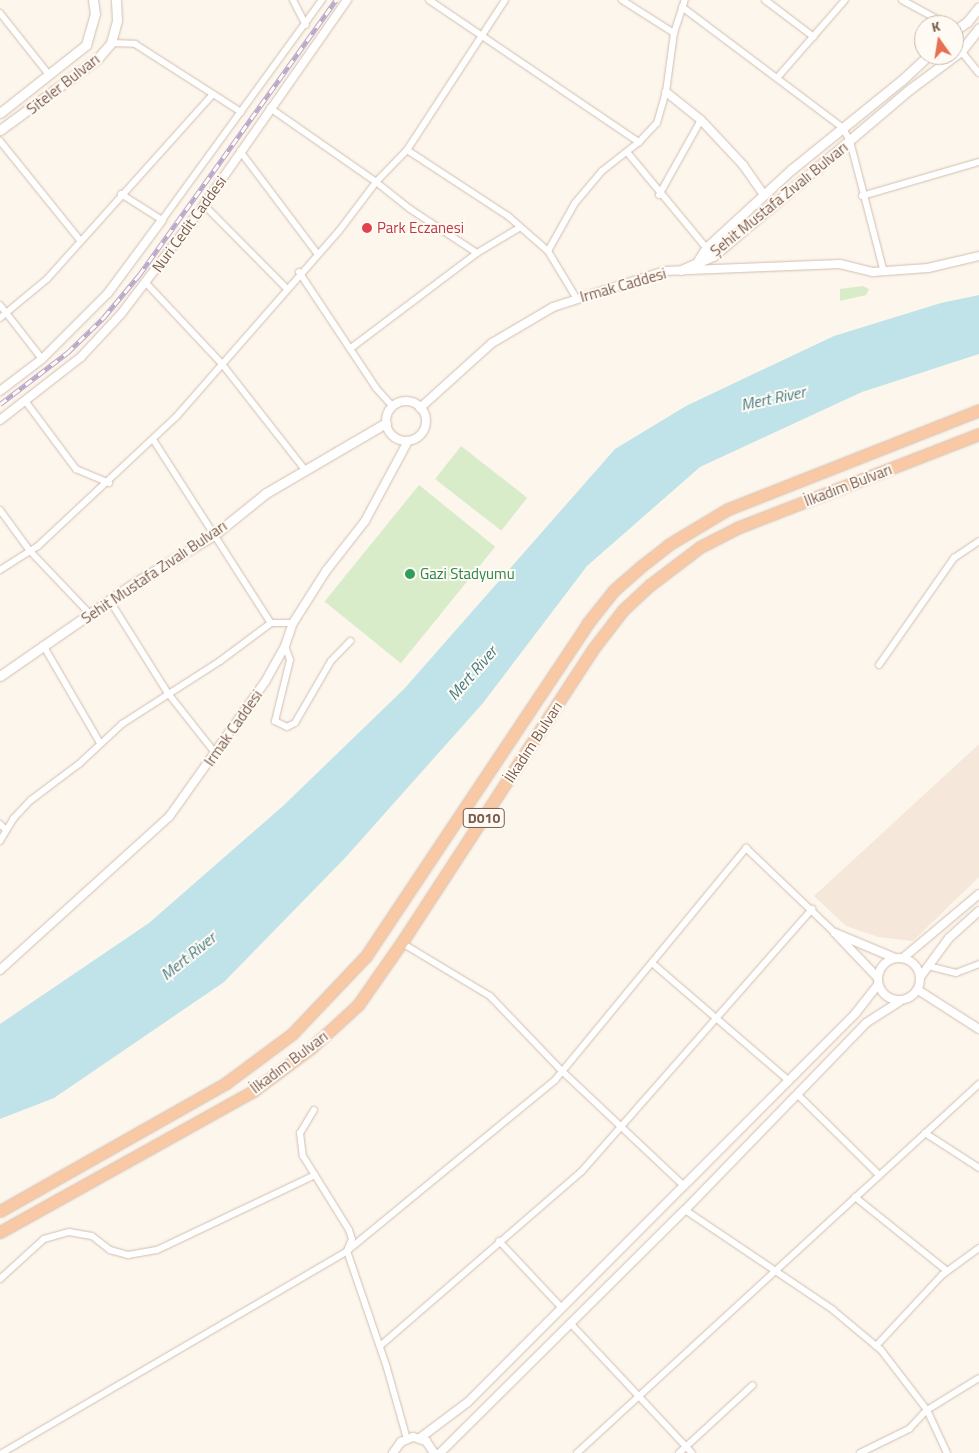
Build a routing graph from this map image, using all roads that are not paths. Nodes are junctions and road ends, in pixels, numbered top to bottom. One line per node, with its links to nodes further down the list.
1 (92, 0): 29 (main road, Siteler Bulvarı)
2 (116, 0): 23 (main road, Siteler Bulvarı)
3 (293, 0): 18 (street)
4 (322, 0): 18 (street)
5 (347, 0): 33 (street, Nuri Cedit Caddesi)
6 (429, 0): 22 (street)
7 (505, 0): 22 (street)
8 (622, 0): 20 (street)
9 (685, 0): 13 (street)
10 (765, 0): 21 (street)
11 (846, 0): 21 (street)
12 (902, 0): 16 (street)
13 (682, 7): 20 (street); 30 (street)
14 (979, 7): 17 (main road)
15 (0, 13): 29 (street)
16 (929, 15)
17 (964, 23)
18 (306, 25): 35 (street)
19 (979, 28): 24 (main road, Şehit Mustafa Zıvalı Bulvarı)
20 (674, 33): 31 (street)
21 (814, 36): 30 (street)
22 (482, 38): 41 (street); 42 (street)
23 (111, 44): 32 (street); 38 (main road, Siteler Bulvarı)
24 (964, 47)
25 (964, 55): 28 (street)
26 (918, 65): 37 (main road, Şehit Mustafa Zıvalı Bulvarı)
27 (942, 65): 40 (main road, Şehit Mustafa Zıvalı Bulvarı)
28 (979, 73)
29 (50, 76): 34 (main road, Siteler Bulvarı)
30 (778, 78): 37 (street)
31 (666, 92): 36 (street); 41 (street)
32 (212, 95): 35 (street); 47 (street)
33 (270, 108): 43 (street, Nuri Cedit Caddesi); 46 (street)
34 (0, 112)
35 (241, 112): 52 (street)
36 (701, 120): 48 (street); 49 (street)
37 (842, 128): 40 (street); 49 (main road, Şehit Mustafa Zıvalı Bulvarı)
38 (0, 130)
39 (0, 141): 54 (street)
40 (850, 141): 50 (street); 59 (main road, Şehit Mustafa Zıvalı Bulvarı)
41 (639, 142): 44 (street)
42 (407, 150): 46 (street); 53 (street)
43 (240, 151): 51 (street, Nuri Cedit Caddesi); 57 (street)
44 (627, 152): 48 (street); 56 (street)
45 (979, 162): 50 (street)
46 (376, 182): 57 (street); 58 (street)
47 (121, 194): 52 (street); 54 (street)
48 (659, 195): 55 (street)
49 (764, 195): 55 (main road, Şehit Mustafa Zıvalı Bulvarı)
50 (862, 196): 64 (street)
51 (204, 205): 65 (street, Nuri Cedit Caddesi); 66 (street)
52 (162, 220): 72 (street, Nuri Cedit Caddesi)
53 (519, 228): 56 (street); 58 (street)
54 (80, 239): 69 (street)
55 (706, 248): 59 (street); 61 (main road, Şehit Mustafa Zıvalı Bulvarı)
56 (548, 251): 67 (street)
57 (317, 253): 63 (street)
58 (477, 253): 71 (street)
59 (713, 256): 61 (main road, Şehit Mustafa Zıvalı Bulvarı)
60 (979, 256): 64 (street, Irmak Caddesi)
61 (698, 261): 62 (main road)
62 (681, 270): 64 (street, Irmak Caddesi); 67 (street, Irmak Caddesi)
63 (299, 272): 66 (street); 71 (street)
64 (884, 272)
65 (146, 283): 73 (street); 75 (street, Nuri Cedit Caddesi)
66 (287, 288): 73 (street)
67 (577, 299): 77 (street, Irmak Caddesi)
68 (0, 306): 69 (street)
69 (7, 313): 70 (street); 72 (street)
70 (0, 318)
71 (351, 348): 76 (street)
72 (42, 359): 74 (street, Nuri Cedit Caddesi)
73 (222, 364): 83 (street); 84 (street)
74 (0, 391)
75 (26, 402): 79 (street, Nuri Cedit Caddesi); 85 (street)
76 (392, 406): 77 (street); 80 (street)
77 (420, 408): 82 (street)
78 (979, 410): 135 (highway, İlkadım Bulvarı / D010)
79 (0, 420)
80 (386, 423): 82 (street); 84 (main road, Sehit Mustafa Zıvalı Bulvarı)
81 (979, 434): 110 (highway, İlkadım Bulvarı / D010)
82 (408, 440): 93 (street, Irmak Caddesi)
83 (154, 441): 85 (street); 87 (street)
84 (305, 470): 87 (main road, Sehit Mustafa Zıvalı Bulvarı)
85 (109, 483): 89 (street)
86 (0, 510): 89 (street)
87 (214, 535): 91 (main road, Sehit Mustafa Zıvalı Bulvarı); 94 (street)
88 (979, 542): 98 (street)
89 (30, 551): 90 (street); 92 (street)
90 (0, 570)
91 (110, 601): 92 (main road, Sehit Mustafa Zıvalı Bulvarı); 100 (street)
92 (90, 614): 96 (main road, Sehit Mustafa Zıvalı Bulvarı)
93 (293, 623): 94 (street); 97 (street, Irmak Caddesi)
94 (271, 624): 100 (street)
95 (350, 641): 97 (street)
96 (43, 645): 99 (main road, Sehit Mustafa Zıvalı Bulvarı); 101 (street)
97 (285, 646): 102 (street, Irmak Caddesi)
98 (879, 665)
99 (0, 676)
100 (167, 692): 101 (street); 102 (street)
101 (100, 743): 104 (street)
102 (216, 754): 115 (street, Irmak Caddesi)
103 (0, 824): 104 (street)
104 (6, 830): 105 (street)
105 (0, 841)
106 (979, 894): 111 (street)
107 (812, 909): 109 (street); 112 (street); 120 (street)
108 (979, 912): 114 (street)
109 (835, 933): 111 (street); 117 (street)
110 (402, 943): 122 (street); 136 (highway, İlkadım Bulvarı / D010)
111 (899, 958): 116 (street); 117 (street)
112 (652, 963): 120 (street); 122 (street)
113 (979, 964): 114 (street)
114 (928, 966): 116 (street)
115 (0, 970)
116 (921, 976): 118 (street)
117 (878, 982): 119 (street); 123 (street)
118 (918, 990): 119 (street); 121 (street)
119 (900, 1001): 125 (street)
120 (718, 1019): 123 (street); 127 (street)
121 (979, 1030)
122 (562, 1072): 127 (street); 139 (street)
123 (789, 1081): 132 (street)
124 (979, 1084): 128 (street)
125 (797, 1094): 131 (street); 134 (street)
126 (314, 1110): 130 (street)
127 (622, 1128): 132 (street); 137 (street)
128 (925, 1133): 129 (street); 131 (street)
129 (979, 1168)
130 (315, 1175): 139 (street); 142 (street)
131 (879, 1175): 133 (street)
132 (684, 1186): 143 (street)
133 (855, 1197): 140 (street); 141 (street)
134 (684, 1210): 140 (street); 144 (street)
135 (0, 1211)
136 (0, 1232)
137 (499, 1241): 143 (street); 145 (street)
138 (979, 1248): 141 (street)
139 (347, 1251): 145 (street); 154 (street)
140 (773, 1271): 146 (street); 149 (street)
141 (947, 1271): 146 (street)
142 (0, 1278)
143 (562, 1308): 151 (street)
144 (570, 1323): 149 (street); 157 (street)
145 (380, 1346): 152 (street)
146 (876, 1346): 150 (street)
147 (979, 1378): 150 (street)
148 (753, 1385): 153 (street)
149 (638, 1396): 153 (street); 158 (street)
150 (927, 1410): 161 (street); 162 (street)
151 (420, 1438): 152 (street); 156 (street)
152 (407, 1439): 155 (street)
153 (686, 1446): 159 (street); 160 (street)
154 (2, 1453)
155 (393, 1453)
156 (434, 1453)
157 (440, 1453)
158 (577, 1453)
159 (679, 1453)
160 (692, 1453)
161 (860, 1453)
162 (947, 1453)

